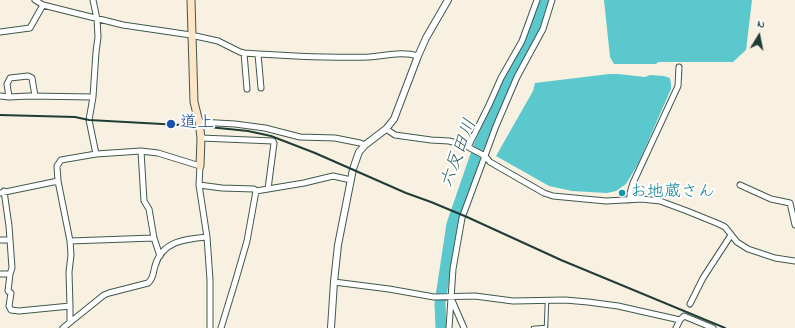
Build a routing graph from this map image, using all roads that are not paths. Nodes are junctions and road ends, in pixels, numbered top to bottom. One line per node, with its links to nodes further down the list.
1 (35, 0): 7 (street)
2 (93, 0): 8 (street)
3 (191, 0): 10 (main road)
4 (448, 0): 13 (street)
5 (537, 0): 25 (street)
6 (552, 0): 28 (street)
7 (43, 5): 8 (street); 9 (street)
8 (97, 19): 10 (street); 20 (street)
9 (0, 32)
10 (191, 35): 11 (street); 21 (main road)
11 (244, 53): 12 (street); 16 (street)
12 (258, 54): 13 (street); 15 (street)
13 (418, 56): 22 (street)
14 (678, 67): 37 (street)
15 (261, 88)
16 (247, 89)
17 (0, 96): 19 (street)
18 (35, 96): 19 (street); 19 (street); 20 (street)
19 (9, 97)
20 (93, 97): 27 (street)
21 (199, 122): 23 (main road); 24 (street)
22 (386, 129): 24 (street); 25 (street)
23 (201, 138): 29 (main road); 34 (street)
24 (365, 145): 30 (street)
25 (469, 147): 28 (street)
26 (141, 151): 27 (street); 29 (street); 41 (street)
27 (96, 154): 31 (street)
28 (484, 155): 37 (street); 50 (street)
29 (200, 166): 32 (street)
30 (351, 180): 34 (street); 49 (street)
31 (58, 181): 36 (street); 44 (street)
32 (199, 185): 35 (street); 40 (street)
33 (740, 185): 38 (street)
34 (268, 189): 35 (street)
35 (256, 191): 57 (street)
36 (2, 192): 43 (street)
37 (630, 200): 39 (street)
38 (795, 225)
39 (731, 235): 46 (street); 52 (street)
40 (207, 237): 45 (street); 56 (street)
41 (154, 238): 44 (street); 45 (street)
42 (0, 240): 43 (street)
43 (10, 240): 48 (street)
44 (70, 241): 53 (street)
45 (160, 256): 55 (street)
46 (795, 261)
47 (0, 274): 48 (street)
48 (10, 274): 53 (street)
49 (334, 282): 50 (street); 58 (street)
50 (451, 297): 51 (street); 59 (street); 60 (street)
51 (547, 300): 54 (street); 61 (lane)
52 (690, 304)
53 (70, 306): 55 (street)
54 (680, 320): 62 (street); 63 (street)
55 (67, 326)
56 (210, 328)
57 (221, 328)
58 (331, 328)
59 (449, 328)
60 (464, 328)
61 (533, 328)
62 (676, 328)
63 (713, 328)

